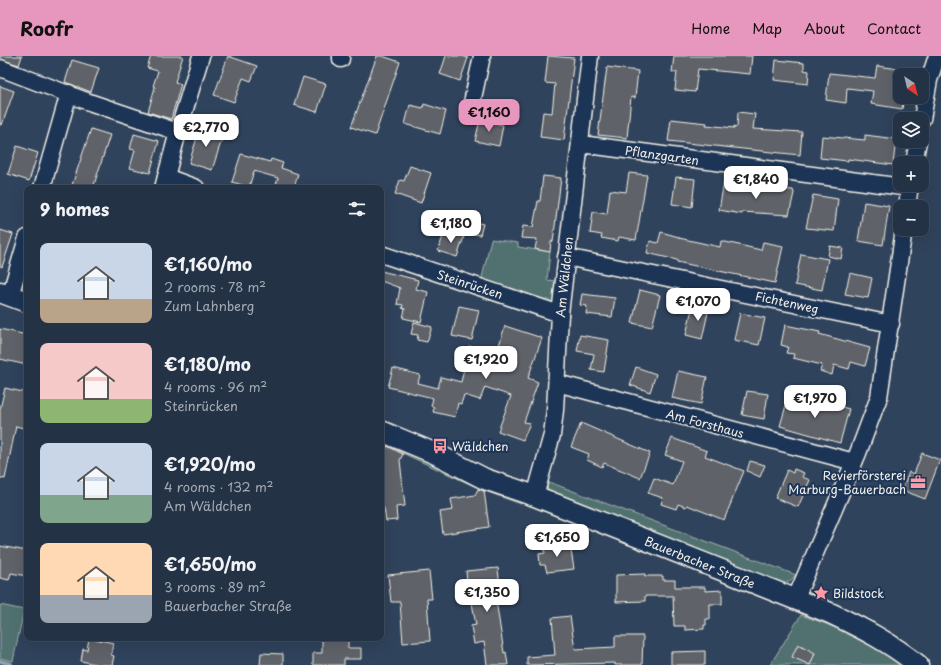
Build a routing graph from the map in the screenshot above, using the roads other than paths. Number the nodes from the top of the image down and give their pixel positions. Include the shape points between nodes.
1 (201, 56) edge
2 (482, 56) edge
3 (590, 56) edge
4 (937, 56) edge
5 (0, 68) edge
6 (69, 93) junction
7 (470, 112) dead end
8 (923, 112) edge
9 (178, 132) junction
10 (581, 144) junction
11 (164, 182) edge
12 (893, 184) edge
13 (43, 185) edge
14 (180, 185) edge
15 (903, 236) edge
16 (24, 250) edge
17 (384, 255) edge
18 (566, 257) junction
19 (12, 296) edge
20 (560, 314) junction
21 (891, 324) junction
22 (557, 383) junction
23 (384, 431) edge
24 (854, 462) junction
25 (534, 496) junction
26 (795, 600) junction
27 (918, 665) edge

1 - 9 street
2 - 7 street
3 - 10 street, Am Wäldchen
4 - 8 street via 929,80
5 - 6 street
6 - 9 street
6 - 13 street
9 - 11 street
10 - 12 street, Pflanzgarten
10 - 18 street, Am Wäldchen
11 - 14 street
15 - 21 street
16 - 19 street
17 - 20 street, Steinrücken
18 - 20 street, Am Wäldchen
18 - 21 street, Fichtenweg
20 - 22 street, Am Wäldchen
21 - 24 street via 879,397
22 - 24 street, Am Forsthaus
22 - 25 street, Am Wäldchen via 552,435
23 - 25 street, Bauerbacher Straße via 485,479
24 - 26 street
25 - 26 street, Bauerbacher Straße
26 - 27 street, Bauerbacher Straße via 866,629

